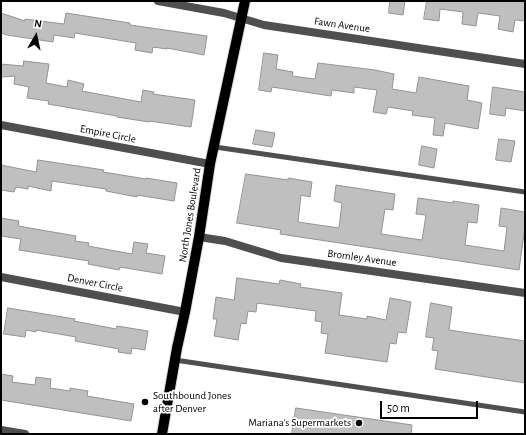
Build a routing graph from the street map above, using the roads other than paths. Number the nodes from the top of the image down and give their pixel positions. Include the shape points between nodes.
1 (158, 1) edge
2 (245, 1) edge
3 (241, 18) junction
4 (525, 64) edge
5 (1, 125) edge
6 (215, 147) junction
7 (210, 164) junction
8 (525, 192) edge
9 (199, 237) junction
10 (1, 277) edge
11 (525, 293) edge
12 (185, 312) junction
13 (175, 360) junction
14 (525, 412) edge
15 (1, 430) edge
16 (25, 434) edge
17 (162, 434) edge

1 - 3 street, Fawn Avenue
2 - 3 main road, North Jones Boulevard
3 - 4 street, Fawn Avenue via 264,25
3 - 6 main road, North Jones Boulevard
5 - 7 street, Empire Circle
6 - 7 main road, North Jones Boulevard
6 - 8 lane
7 - 9 main road, North Jones Boulevard
9 - 11 street, Bromley Avenue via 225,241 281,258
9 - 12 main road, North Jones Boulevard
10 - 12 street, Denver Circle
12 - 13 main road, North Jones Boulevard
13 - 14 lane
13 - 17 main road, North Jones Boulevard
15 - 16 street

